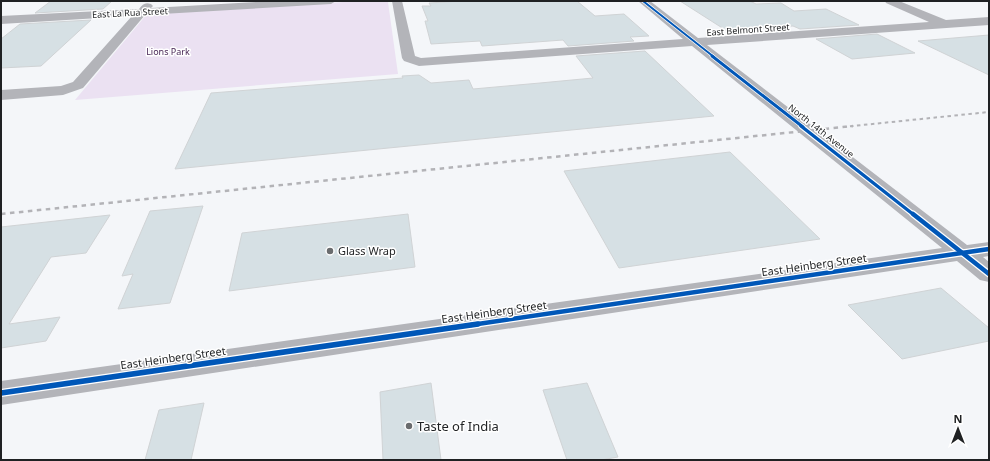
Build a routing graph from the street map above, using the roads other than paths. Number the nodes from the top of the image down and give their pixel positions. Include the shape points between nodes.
1 (151, 1) edge
2 (331, 1) edge
3 (397, 1) edge
4 (643, 1) edge
5 (890, 1) edge
6 (141, 12) junction
7 (1, 20) edge
8 (989, 21) edge
9 (944, 24) junction
10 (694, 42) junction
11 (1, 95) edge
12 (989, 249) edge
13 (963, 253) junction
14 (989, 274) edge
15 (1, 393) edge

1 - 6 street
2 - 6 street, East La Rua Street
3 - 10 street, East Belmont Street via 409,58 413,61 428,63
4 - 10 street, North 14th Avenue
5 - 9 street
6 - 7 street, East La Rua Street
6 - 11 street via 78,85 72,88
8 - 9 street, East Belmont Street
9 - 10 street, East Belmont Street
10 - 13 street, North 14th Avenue
12 - 13 street, East Heinberg Street
13 - 14 street, North 14th Avenue
13 - 15 street, East Heinberg Street

